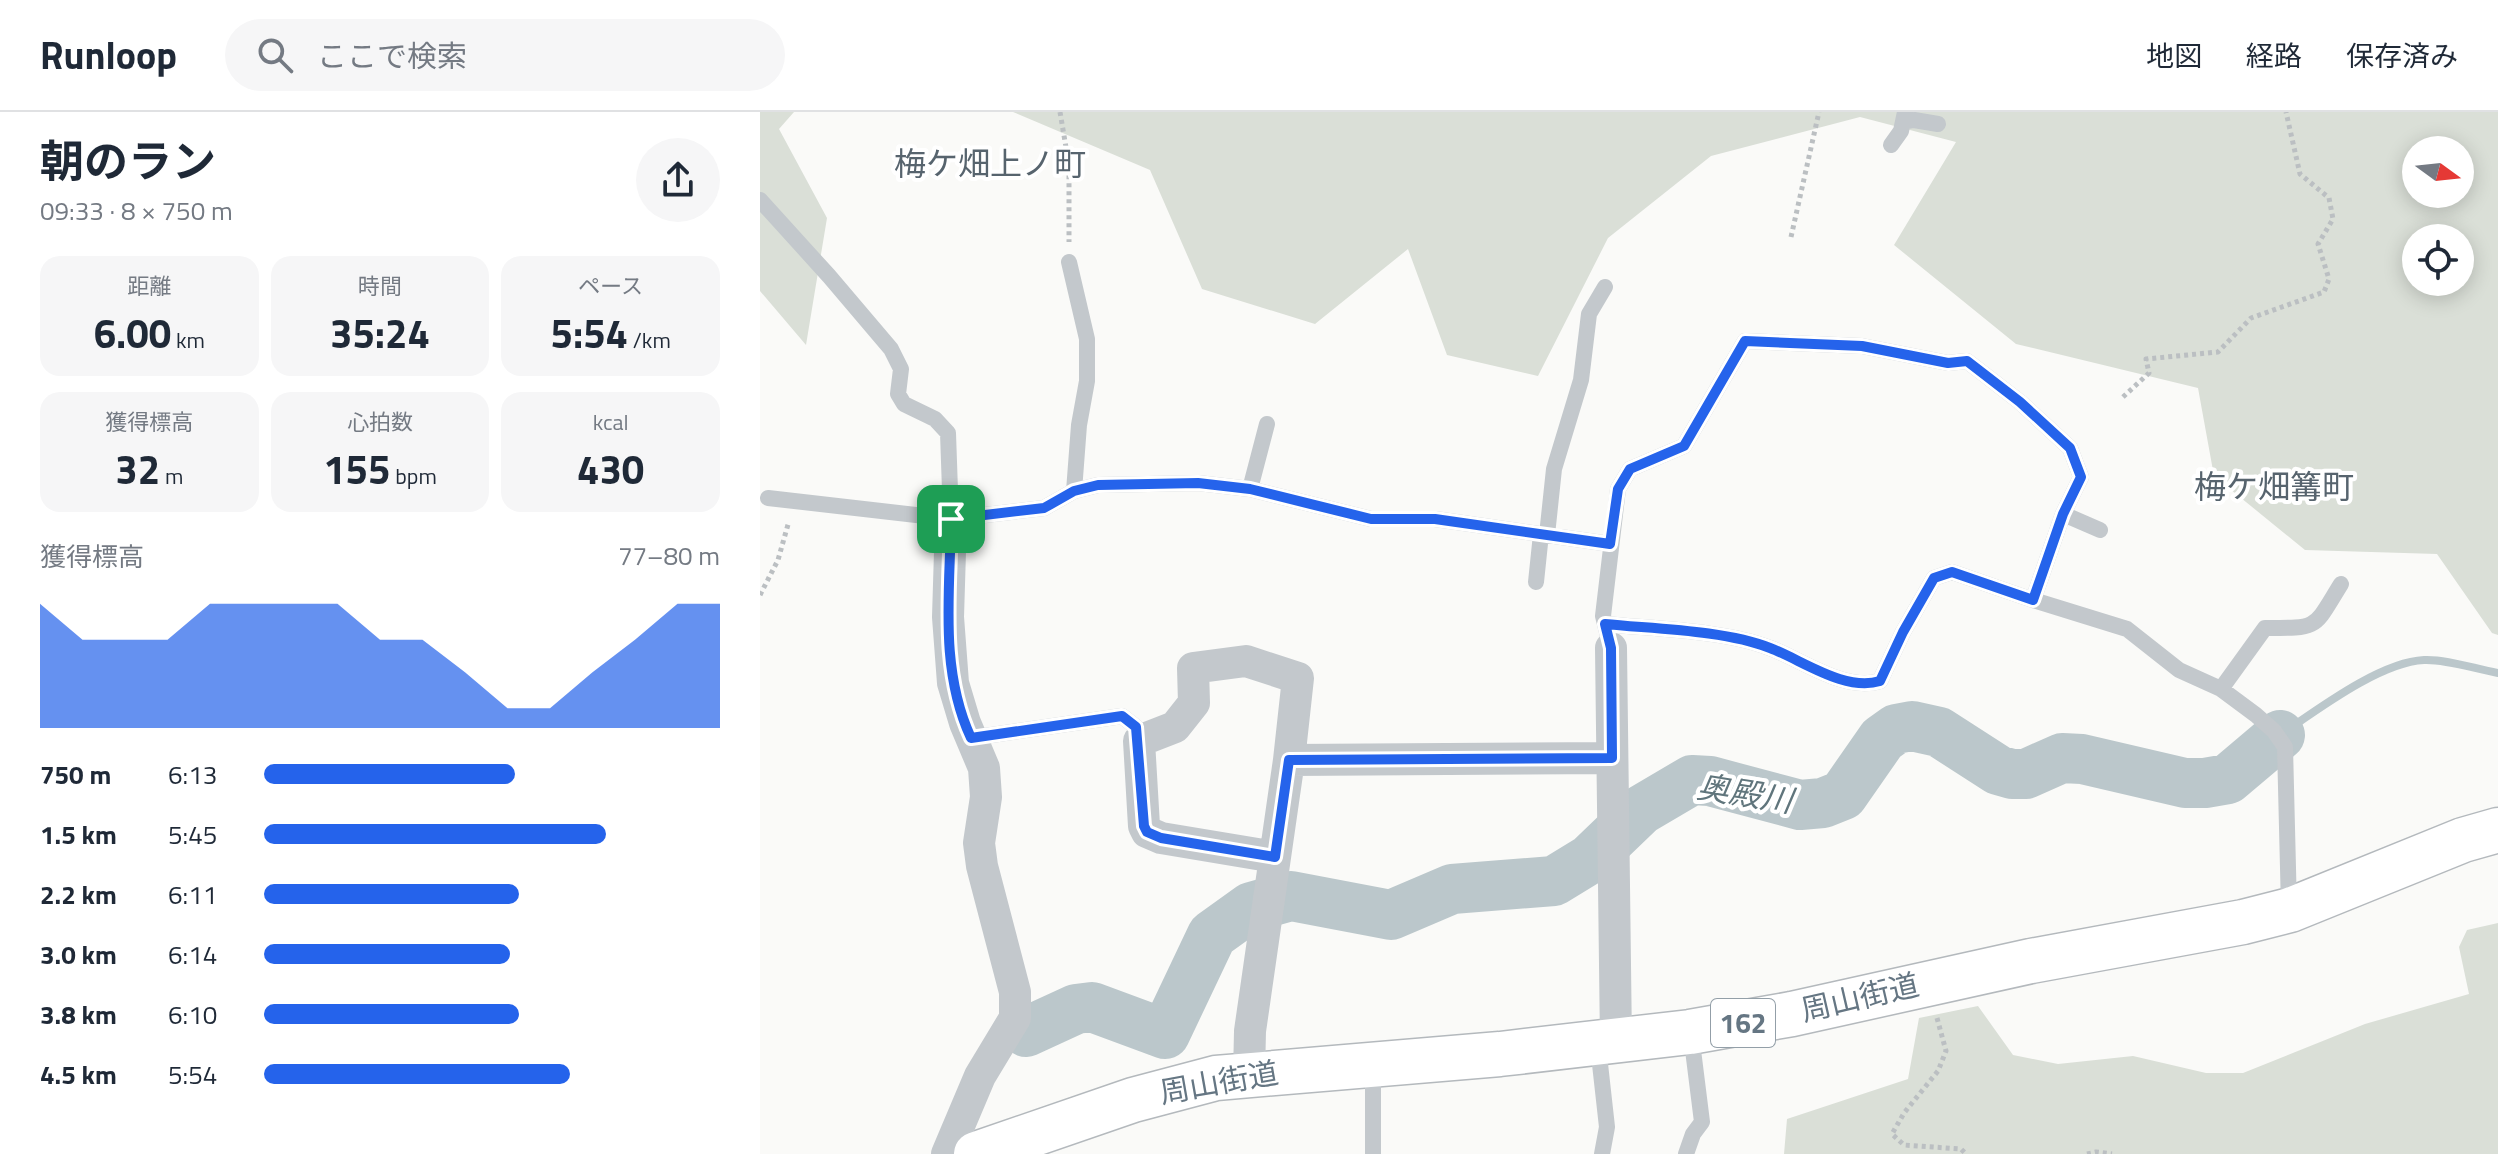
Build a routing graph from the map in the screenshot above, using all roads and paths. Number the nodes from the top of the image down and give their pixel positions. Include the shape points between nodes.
1 (1060, 112) edge
2 (1819, 112) edge
3 (2286, 112) edge
4 (1904, 117) edge
5 (1938, 124) dead end
6 (1891, 145) dead end
7 (760, 200) edge
8 (1791, 237) dead end
9 (1069, 262) joint
10 (1605, 287) dead end
11 (2123, 397) dead end
12 (1267, 424) dead end
13 (1250, 489) junction
14 (1074, 491) junction
15 (768, 498) dead end
16 (795, 501) junction
17 (2063, 514) junction
18 (951, 519) junction
19 (2100, 530) dead end
20 (1544, 535) junction
21 (1610, 544) junction
22 (1536, 582) dead end
23 (2341, 584) dead end
24 (760, 595) edge
25 (2033, 600) junction
26 (1608, 636) junction
27 (2221, 689) junction
28 (971, 738) junction
29 (1139, 741) junction
30 (1612, 758) junction
31 (1289, 760) junction
32 (2498, 830) edge
33 (1275, 857) junction
34 (2290, 910) junction
35 (1924, 984) junction
36 (1690, 1032) junction
37 (1607, 1044) junction
38 (1373, 1063) junction
39 (1249, 1075) junction
40 (947, 1154) edge
41 (976, 1154) edge
42 (1373, 1154) edge
43 (1602, 1154) edge
44 (1686, 1154) edge
45 (1966, 1154) edge
46 (2087, 1154) edge
47 (2112, 1154) edge

1 - 9 path via 1069,165
2 - 8 path
3 - 11 path via 2300,174 2329,198 2333,219 2318,244 2329,279 2324,292 2251,318 2218,352 2146,359 2149,373
4 - 5 lane
4 - 6 lane
7 - 18 lane via 891,349 901,369 898,394 904,404 935,419 948,433
9 - 14 lane via 1087,339
10 - 20 lane via 1589,314 1581,380 1554,469
12 - 13 lane
13 - 14 lane via 1168,483
13 - 20 lane via 1371,519 1435,519
14 - 18 lane via 1044,508
15 - 16 lane
16 - 18 lane
16 - 24 path via 778,560
17 - 19 lane
17 - 21 lane via 2081,477 2070,448 1967,361 1948,363 1862,346 1745,341 1684,446 1630,469 1618,489
17 - 25 lane
18 - 28 street via 948,617 953,683
20 - 21 lane
20 - 22 lane
21 - 26 lane
23 - 27 lane via 2317,622 2305,628 2265,628
25 - 26 lane via 1952,572 1934,578 1880,681 1864,686 1770,648 1709,634
25 - 27 lane via 2127,629 2179,670
26 - 30 street
27 - 34 lane via 2274,731 2285,747
28 - 29 lane via 1122,716 1136,727
28 - 40 street via 984,768 982,866 1015,992 1015,1018 980,1076
29 - 31 street via 1175,727 1194,703 1193,668 1246,661 1298,678
29 - 33 street via 1147,832
30 - 31 street
30 - 37 street
31 - 33 street
32 - 34 highway, 周山街道 / 162
33 - 39 street via 1250,1031
34 - 35 highway, 周山街道 / 162
35 - 36 highway, 周山街道 / 162
35 - 45 path via 1946,1051 1938,1071 1892,1134 1904,1145 1961,1149
36 - 37 highway, 周山街道 / 162
36 - 44 lane via 1702,1122
37 - 38 highway, 周山街道 / 162
37 - 43 lane
38 - 39 highway, 周山街道 / 162
38 - 42 lane
39 - 41 highway, 周山街道 / 162 via 1216,1078 1133,1100
46 - 47 path

